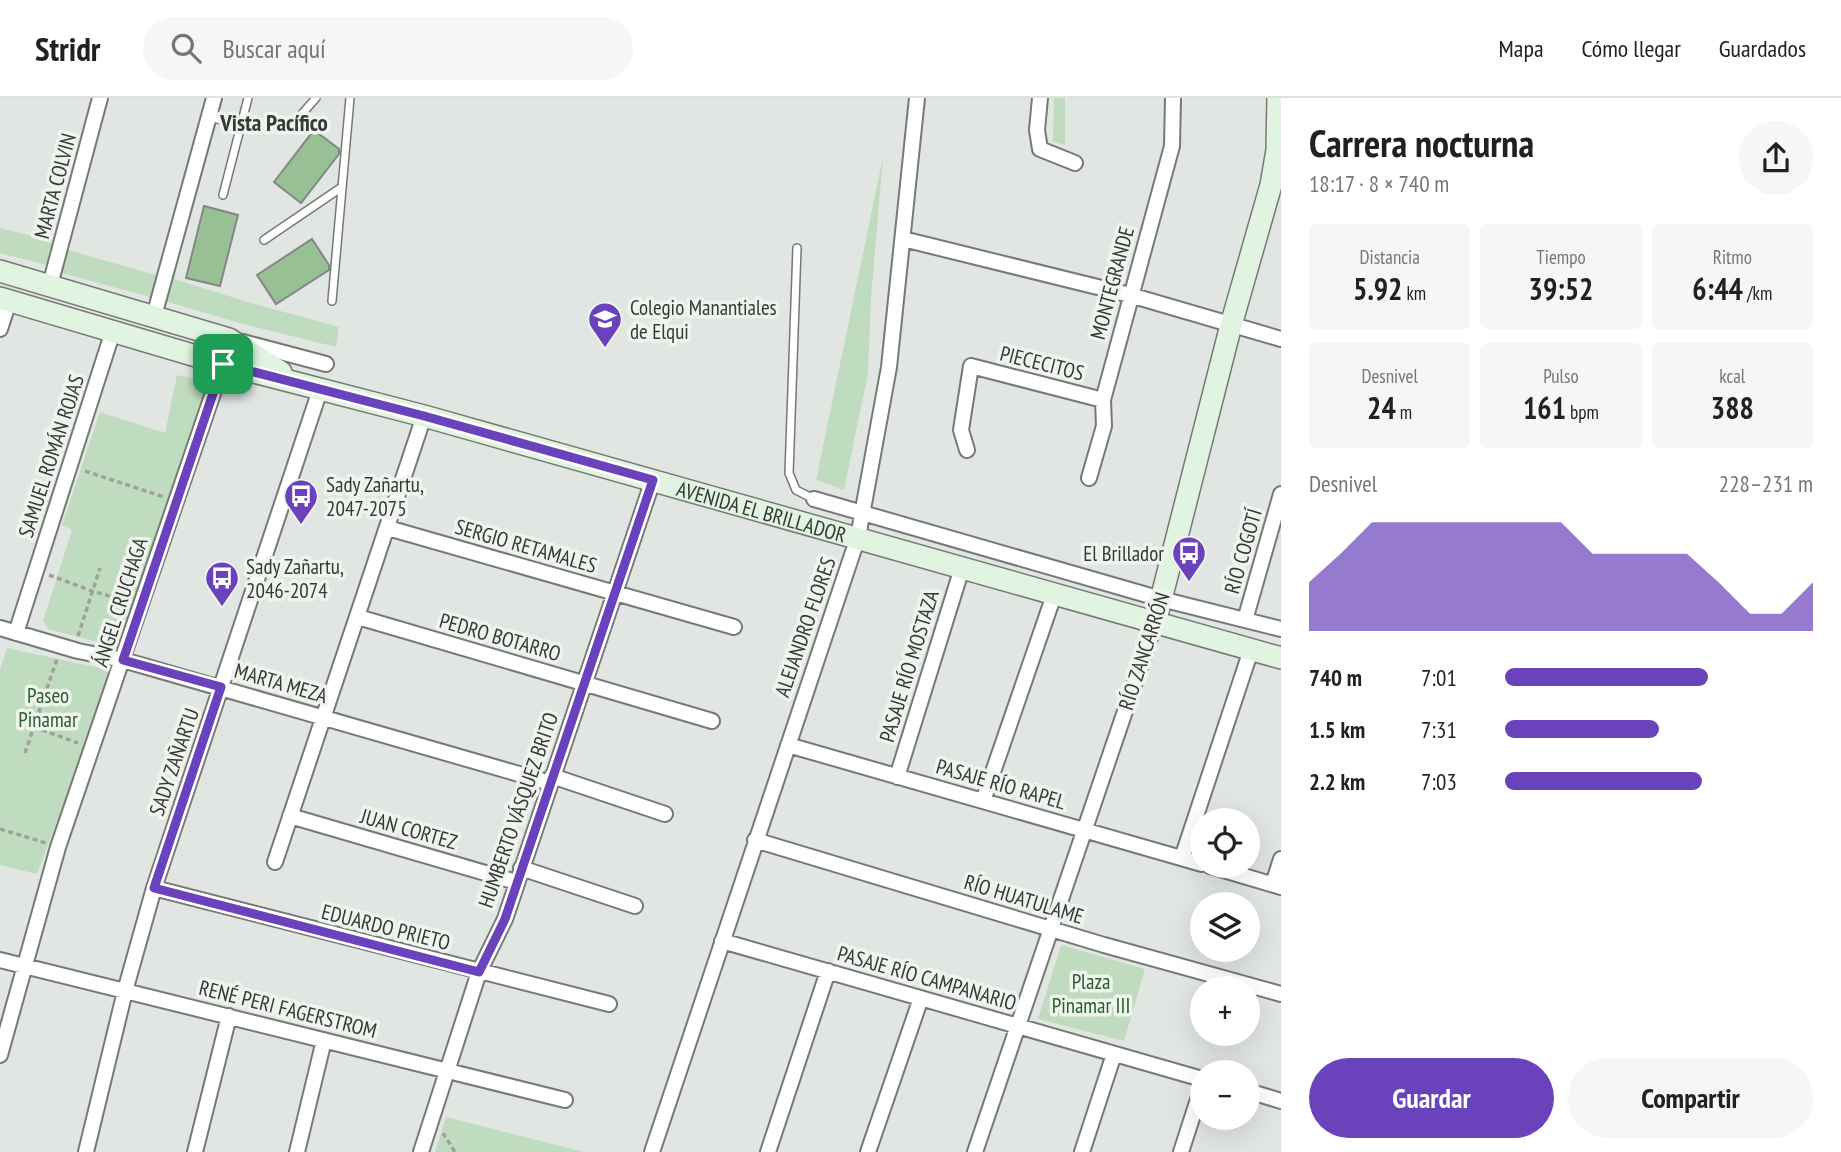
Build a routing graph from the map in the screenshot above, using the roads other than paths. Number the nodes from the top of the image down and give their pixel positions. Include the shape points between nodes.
1 (100, 98) edge
2 (214, 98) edge
3 (248, 98) edge
4 (316, 98) edge
5 (350, 98) edge
6 (917, 98) edge
7 (1040, 98) edge
8 (1173, 98) edge
9 (1278, 98) edge
10 (209, 117) junction
11 (293, 124) dead end
12 (241, 125) junction
13 (1279, 130) edge
14 (1075, 163) dead end
15 (342, 187) junction
16 (223, 195) dead end
17 (903, 239) junction
18 (264, 240) dead end
19 (797, 248) dead end
20 (0, 271) edge
21 (50, 285) junction
22 (1130, 295) junction
23 (5, 299) edge
24 (332, 301) dead end
25 (155, 316) junction
26 (1231, 325) junction
27 (0, 329) edge
28 (113, 331) junction
29 (229, 339) junction
30 (1281, 339) edge
31 (223, 364) junction
32 (326, 364) dead end
33 (310, 388) junction
34 (1103, 400) junction
35 (424, 416) junction
36 (967, 450) dead end
37 (1089, 478) dead end
38 (653, 480) junction
39 (1281, 494) edge
40 (814, 499) joint
41 (861, 514) junction
42 (1278, 519) edge
43 (388, 528) junction
44 (858, 537) junction
45 (962, 568) junction
46 (614, 593) junction
47 (1054, 595) junction
48 (1161, 598) junction
49 (358, 617) junction
50 (1245, 620) junction
51 (1155, 623) junction
52 (734, 627) dead end
53 (0, 628) edge
54 (1281, 629) edge
55 (16, 634) junction
56 (1251, 650) junction
57 (1281, 658) edge
58 (123, 660) junction
59 (583, 683) junction
60 (221, 687) junction
61 (324, 717) junction
62 (712, 721) dead end
63 (788, 745) junction
64 (897, 776) junction
65 (551, 779) junction
66 (983, 801) junction
67 (665, 814) dead end
68 (290, 816) junction
69 (1084, 830) junction
70 (755, 839) junction
71 (1182, 858) junction
72 (1281, 859) edge
73 (1190, 860) edge
74 (275, 862) dead end
75 (521, 868) junction
76 (1250, 878) edge
77 (516, 882) junction
78 (1277, 886) edge
79 (154, 888) junction
80 (635, 906) dead end
81 (1050, 929) junction
82 (722, 940) junction
83 (0, 960) edge
84 (23, 965) junction
85 (828, 971) junction
86 (479, 972) junction
87 (125, 990) junction
88 (1281, 994) edge
89 (920, 998) junction
90 (609, 1004) dead end
91 (229, 1016) junction
92 (1017, 1026) junction
93 (324, 1040) junction
94 (1114, 1054) junction
95 (0, 1055) edge
96 (446, 1070) junction
97 (1190, 1076) edge
98 (1260, 1095) edge
99 (565, 1100) dead end
100 (1281, 1101) edge
101 (1190, 1124) edge
102 (86, 1152) edge
103 (195, 1152) edge
104 (297, 1152) edge
105 (421, 1152) edge
106 (652, 1152) edge
107 (768, 1152) edge
108 (868, 1152) edge
109 (975, 1152) edge
110 (1082, 1152) edge
111 (1181, 1152) edge

1 - 21 street, MARTA COLVIN
2 - 10 street
3 - 12 lane
4 - 11 lane
5 - 15 lane
6 - 17 street, ALEJANDRO FLORES
7 - 14 street via 1040,149
8 - 22 street, MONTEGRANDE via 1172,146
9 - 13 street, RÍO ZANCARRÓN
10 - 12 lane
10 - 25 street
12 - 16 lane
13 - 26 street, RÍO ZANCARRÓN via 1272,185
15 - 18 lane
15 - 24 lane
17 - 22 street
17 - 41 street, ALEJANDRO FLORES via 887,378
19 - 40 lane via 789,473 796,490
20 - 21 street
21 - 25 street
22 - 26 street
22 - 34 street, MONTEGRANDE
23 - 27 street
23 - 28 street, AVENIDA EL BRILLADOR
25 - 29 street
26 - 30 street
26 - 48 street, RÍO ZANCARRÓN
28 - 31 street, AVENIDA EL BRILLADOR
28 - 55 street, SAMUEL ROMÁN ROJAS
29 - 32 street
29 - 33 street
31 - 33 street, AVENIDA EL BRILLADOR
31 - 58 street, ÁNGEL CRUCHAGA
33 - 35 street, AVENIDA EL BRILLADOR
33 - 60 street, SADY ZAÑARTU
34 - 36 street, PIECECITOS via 971,366 961,430
34 - 37 street, MONTEGRANDE via 1104,426
35 - 38 street, AVENIDA EL BRILLADOR
35 - 43 street
38 - 44 street, AVENIDA EL BRILLADOR
38 - 46 street, HUMBERTO VÁSQUEZ BRITO
39 - 42 street, RÍO COGOTÍ
40 - 41 street, AVENIDA EL BRILLADOR
41 - 44 street, ALEJANDRO FLORES
41 - 48 street, AVENIDA EL BRILLADOR
42 - 50 street, RÍO COGOTÍ
43 - 46 street, SERGIO RETAMALES
43 - 49 street
44 - 45 street, AVENIDA EL BRILLADOR
44 - 63 street, ALEJANDRO FLORES
45 - 47 street, AVENIDA EL BRILLADOR
45 - 64 street, PASAJE RÍO MOSTAZA
46 - 52 street, SERGIO RETAMALES
46 - 59 street, HUMBERTO VÁSQUEZ BRITO
47 - 51 street, AVENIDA EL BRILLADOR
47 - 66 street
48 - 50 street, AVENIDA EL BRILLADOR
48 - 51 street, RÍO ZANCARRÓN
49 - 59 street, PEDRO BOTARRO
49 - 61 street
50 - 54 street, AVENIDA EL BRILLADOR
51 - 56 street, AVENIDA EL BRILLADOR
51 - 69 street, RÍO ZANCARRÓN
53 - 55 street, MARTA MEZA
55 - 58 street, MARTA MEZA
56 - 57 street, AVENIDA EL BRILLADOR
56 - 71 street
58 - 60 street, MARTA MEZA
58 - 84 street, ÁNGEL CRUCHAGA via 58,847
59 - 62 street, PEDRO BOTARRO
59 - 65 street, HUMBERTO VÁSQUEZ BRITO
60 - 61 street, MARTA MEZA
60 - 79 street, SADY ZAÑARTU
61 - 65 street, MARTA MEZA
61 - 68 street
63 - 64 street, PASAJE RÍO RAPEL
63 - 70 street, ALEJANDRO FLORES
64 - 66 street, PASAJE RÍO RAPEL
65 - 67 street, MARTA MEZA
65 - 75 street, HUMBERTO VÁSQUEZ BRITO
66 - 69 street, PASAJE RÍO RAPEL
68 - 74 street
68 - 77 street, JUAN CORTEZ
69 - 71 street, PASAJE RÍO RAPEL
69 - 81 street, RÍO ZANCARRÓN
70 - 81 street, RÍO HUATULAME
70 - 82 street, ALEJANDRO FLORES
71 - 73 street, PASAJE RÍO RAPEL
72 - 78 street
75 - 77 street, HUMBERTO VÁSQUEZ BRITO
75 - 80 street
76 - 78 street
77 - 86 street, HUMBERTO VÁSQUEZ BRITO via 505,919
79 - 86 street, EDUARDO PRIETO
79 - 87 street, SADY ZAÑARTU
81 - 88 street, RÍO HUATULAME
81 - 92 street, RÍO ZANCARRÓN
82 - 85 street, PASAJE RÍO CAMPANARIO
82 - 106 street, ALEJANDRO FLORES
83 - 84 street, RENÉ PERI FAGERSTROM
84 - 87 street, RENÉ PERI FAGERSTROM
84 - 95 street, ÁNGEL CRUCHAGA
85 - 89 street, PASAJE RÍO CAMPANARIO
85 - 107 street
86 - 90 street, EDUARDO PRIETO
86 - 96 street, HUMBERTO VÁSQUEZ BRITO
87 - 91 street, RENÉ PERI FAGERSTROM
87 - 102 street, SADY ZAÑARTU
89 - 92 street, PASAJE RÍO CAMPANARIO
89 - 108 street
91 - 93 street, RENÉ PERI FAGERSTROM
91 - 103 street
92 - 94 street, PASAJE RÍO CAMPANARIO
92 - 109 street, RÍO ZANCARRÓN
93 - 96 street, RENÉ PERI FAGERSTROM
93 - 104 street
94 - 97 street, PASAJE RÍO CAMPANARIO
94 - 110 street
96 - 99 street, RENÉ PERI FAGERSTROM
96 - 105 street, HUMBERTO VÁSQUEZ BRITO
98 - 100 street
101 - 111 street

